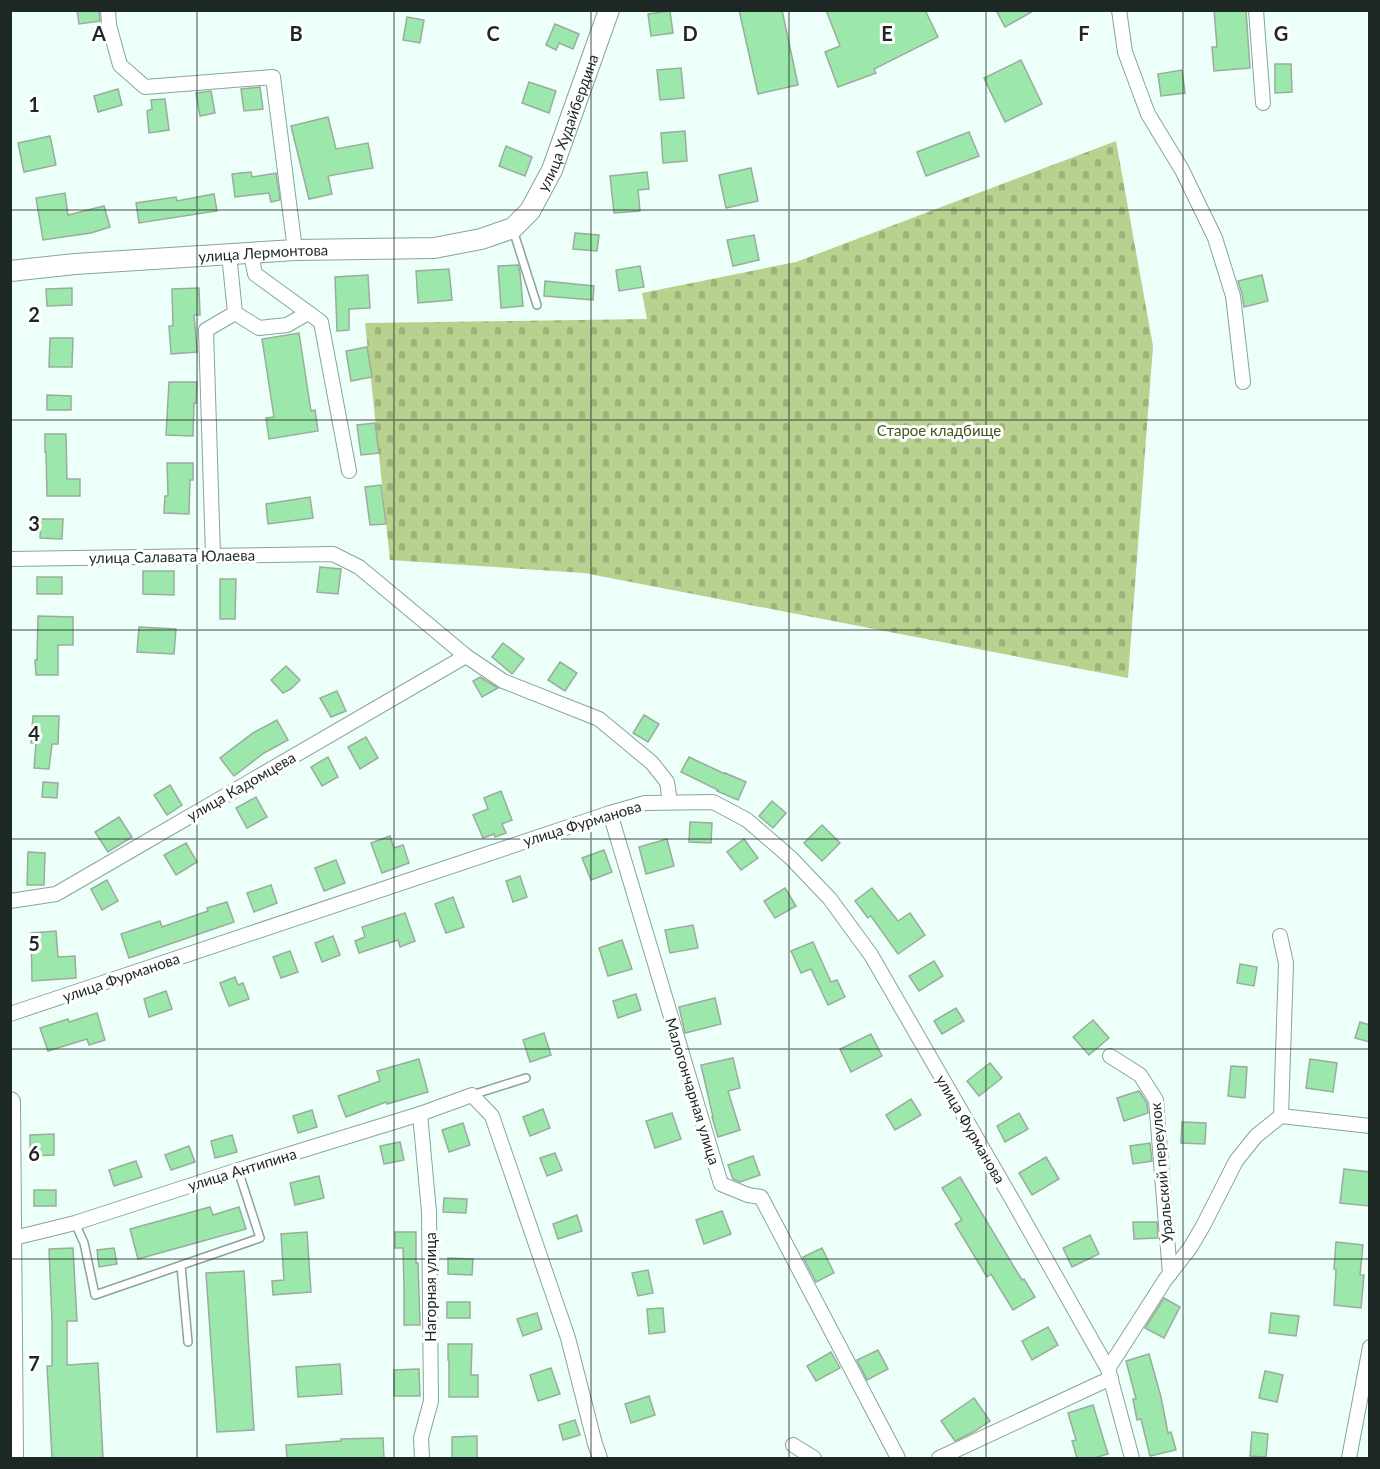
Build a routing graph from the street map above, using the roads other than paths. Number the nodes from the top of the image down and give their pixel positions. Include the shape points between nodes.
1 (108, 10) edge
2 (609, 10) edge
3 (1119, 10) edge
4 (1256, 10) edge
5 (1263, 103) dead end
6 (513, 228) junction
7 (295, 250) junction
8 (251, 253) junction
9 (229, 254) junction
10 (10, 271) edge
11 (537, 305) dead end
12 (235, 313) junction
13 (308, 313) junction
14 (1243, 382) dead end
15 (349, 471) dead end
16 (213, 555) junction
17 (10, 559) edge
18 (466, 656) junction
19 (670, 802) junction
20 (610, 813) junction
21 (10, 901) edge
22 (1280, 936) dead end
23 (10, 1014) edge
24 (1110, 1056) dead end
25 (526, 1078) dead end
26 (472, 1095) junction
27 (10, 1102) edge
28 (420, 1114) junction
29 (1281, 1116) junction
30 (1370, 1126) edge
31 (238, 1170) junction
32 (75, 1223) junction
33 (11, 1239) edge
34 (181, 1266) junction
35 (1170, 1274) junction
36 (188, 1342) dead end
37 (1370, 1347) edge
38 (1109, 1374) junction
39 (793, 1445) dead end
40 (13, 1458) edge
41 (422, 1458) edge
42 (600, 1458) edge
43 (814, 1458) edge
44 (898, 1458) edge
45 (939, 1458) edge
46 (1132, 1458) edge
47 (1349, 1458) edge

1 - 7 street via 120,65 145,87 273,77
2 - 6 street, улица Худайбердина via 552,170 530,211
3 - 14 street via 1125,52 1148,114 1182,170 1215,238 1233,296
4 - 5 street
6 - 7 street, улица Лермонтова via 434,248
6 - 11 lane
7 - 8 street, улица Лермонтова
8 - 9 street, улица Лермонтова
8 - 13 street via 255,274
9 - 10 street, улица Лермонтова
9 - 12 street
12 - 13 street via 259,328 287,325
12 - 16 street via 206,330
13 - 15 street via 321,322
16 - 17 street, улица Салавата Юлаева
16 - 18 street, улица Салавата Юлаева via 333,554 359,567
18 - 19 street via 503,681 599,719 652,763 667,782
18 - 21 street, улица Кадомцева via 56,894
19 - 20 street, улица Фурманова via 645,803
19 - 38 street, улица Фурманова via 713,802 747,820 830,899 871,955
20 - 23 street, улица Фурманова
20 - 44 street, Малогончарная улица via 721,1184 761,1197
22 - 29 street via 1286,963
24 - 35 street, Уральский переулок via 1140,1075 1156,1100
25 - 26 lane, улица Антипина
26 - 28 street, улица Антипина
26 - 42 street via 492,1116 568,1338
27 - 33 street
28 - 31 street, улица Антипина
28 - 41 street, Нагорная улица via 429,1212 431,1401 421,1438
29 - 30 street
29 - 35 street via 1256,1136 1236,1161 1203,1226
31 - 32 street, улица Антипина
31 - 34 lane via 260,1239
32 - 33 street, улица Антипина
32 - 34 lane via 84,1243 95,1295
33 - 40 street
34 - 36 lane
35 - 38 street
37 - 47 street
38 - 45 street
38 - 46 street, улица Фурманова
39 - 43 street

